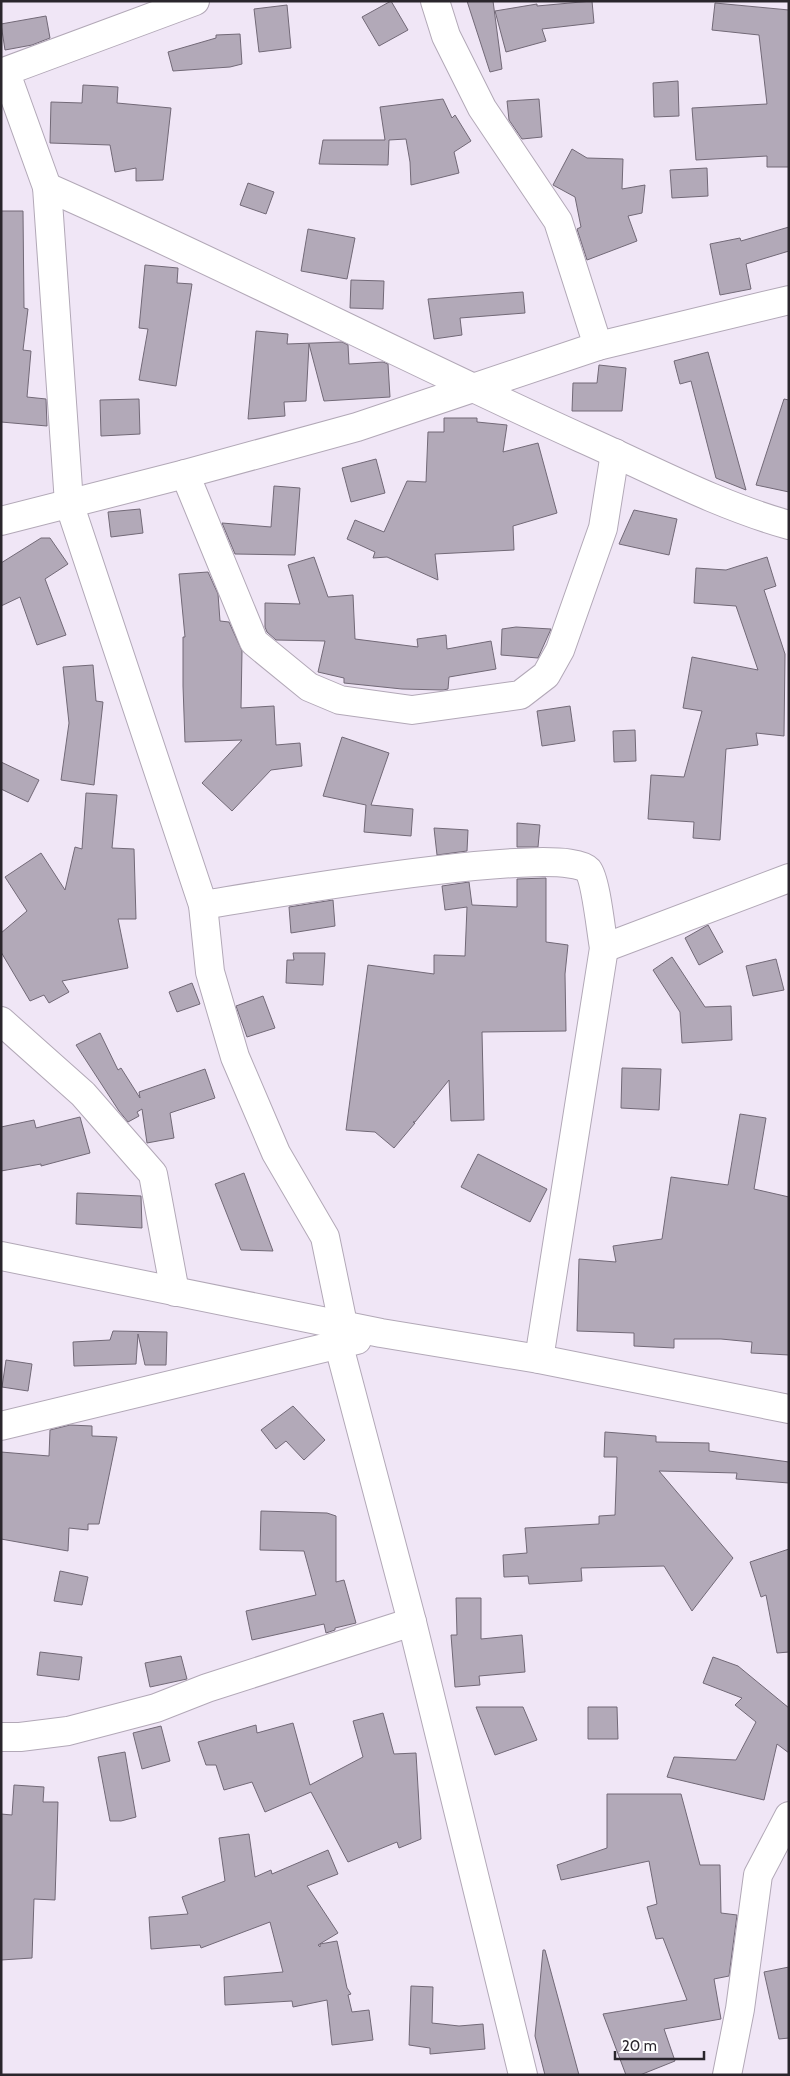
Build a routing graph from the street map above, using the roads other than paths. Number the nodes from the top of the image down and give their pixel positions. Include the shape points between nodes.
1 (195, 1) edge
2 (435, 1) edge
3 (4, 73) edge
4 (47, 187) junction
5 (789, 300) edge
6 (598, 346) junction
7 (470, 388) junction
8 (615, 453) junction
9 (185, 474) junction
10 (69, 504) junction
11 (1, 520) edge
12 (789, 525) edge
13 (789, 878) edge
14 (203, 905) junction
15 (604, 948) junction
16 (1, 1021) edge
17 (1, 1256) edge
18 (175, 1292) junction
19 (341, 1335) junction
20 (539, 1359) junction
21 (789, 1409) edge
22 (1, 1426) edge
23 (412, 1622) junction
24 (1, 1737) edge
25 (789, 1816) edge
26 (523, 2075) edge
27 (727, 2075) edge

1 - 3 street
2 - 6 street via 446,36 482,108 558,222
3 - 4 street
4 - 7 street via 150,232
4 - 10 street
5 - 6 street
6 - 7 street
7 - 8 street
7 - 9 street via 357,427
8 - 9 street via 603,528 560,650 546,675 520,695 412,710 340,700 309,687 254,642
8 - 12 street via 690,488
9 - 10 street
10 - 11 street
10 - 14 street
13 - 15 street
14 - 15 street via 424,871 519,863 580,865 592,877
14 - 19 street via 210,972 235,1057 276,1153 325,1237
15 - 20 street
16 - 18 street via 82,1094 154,1174
17 - 18 street
18 - 19 street
19 - 20 street via 381,1333
19 - 22 street
19 - 23 street
20 - 21 street
23 - 24 street via 156,1708 68,1731
23 - 26 street
25 - 27 street via 758,1875 740,2009

